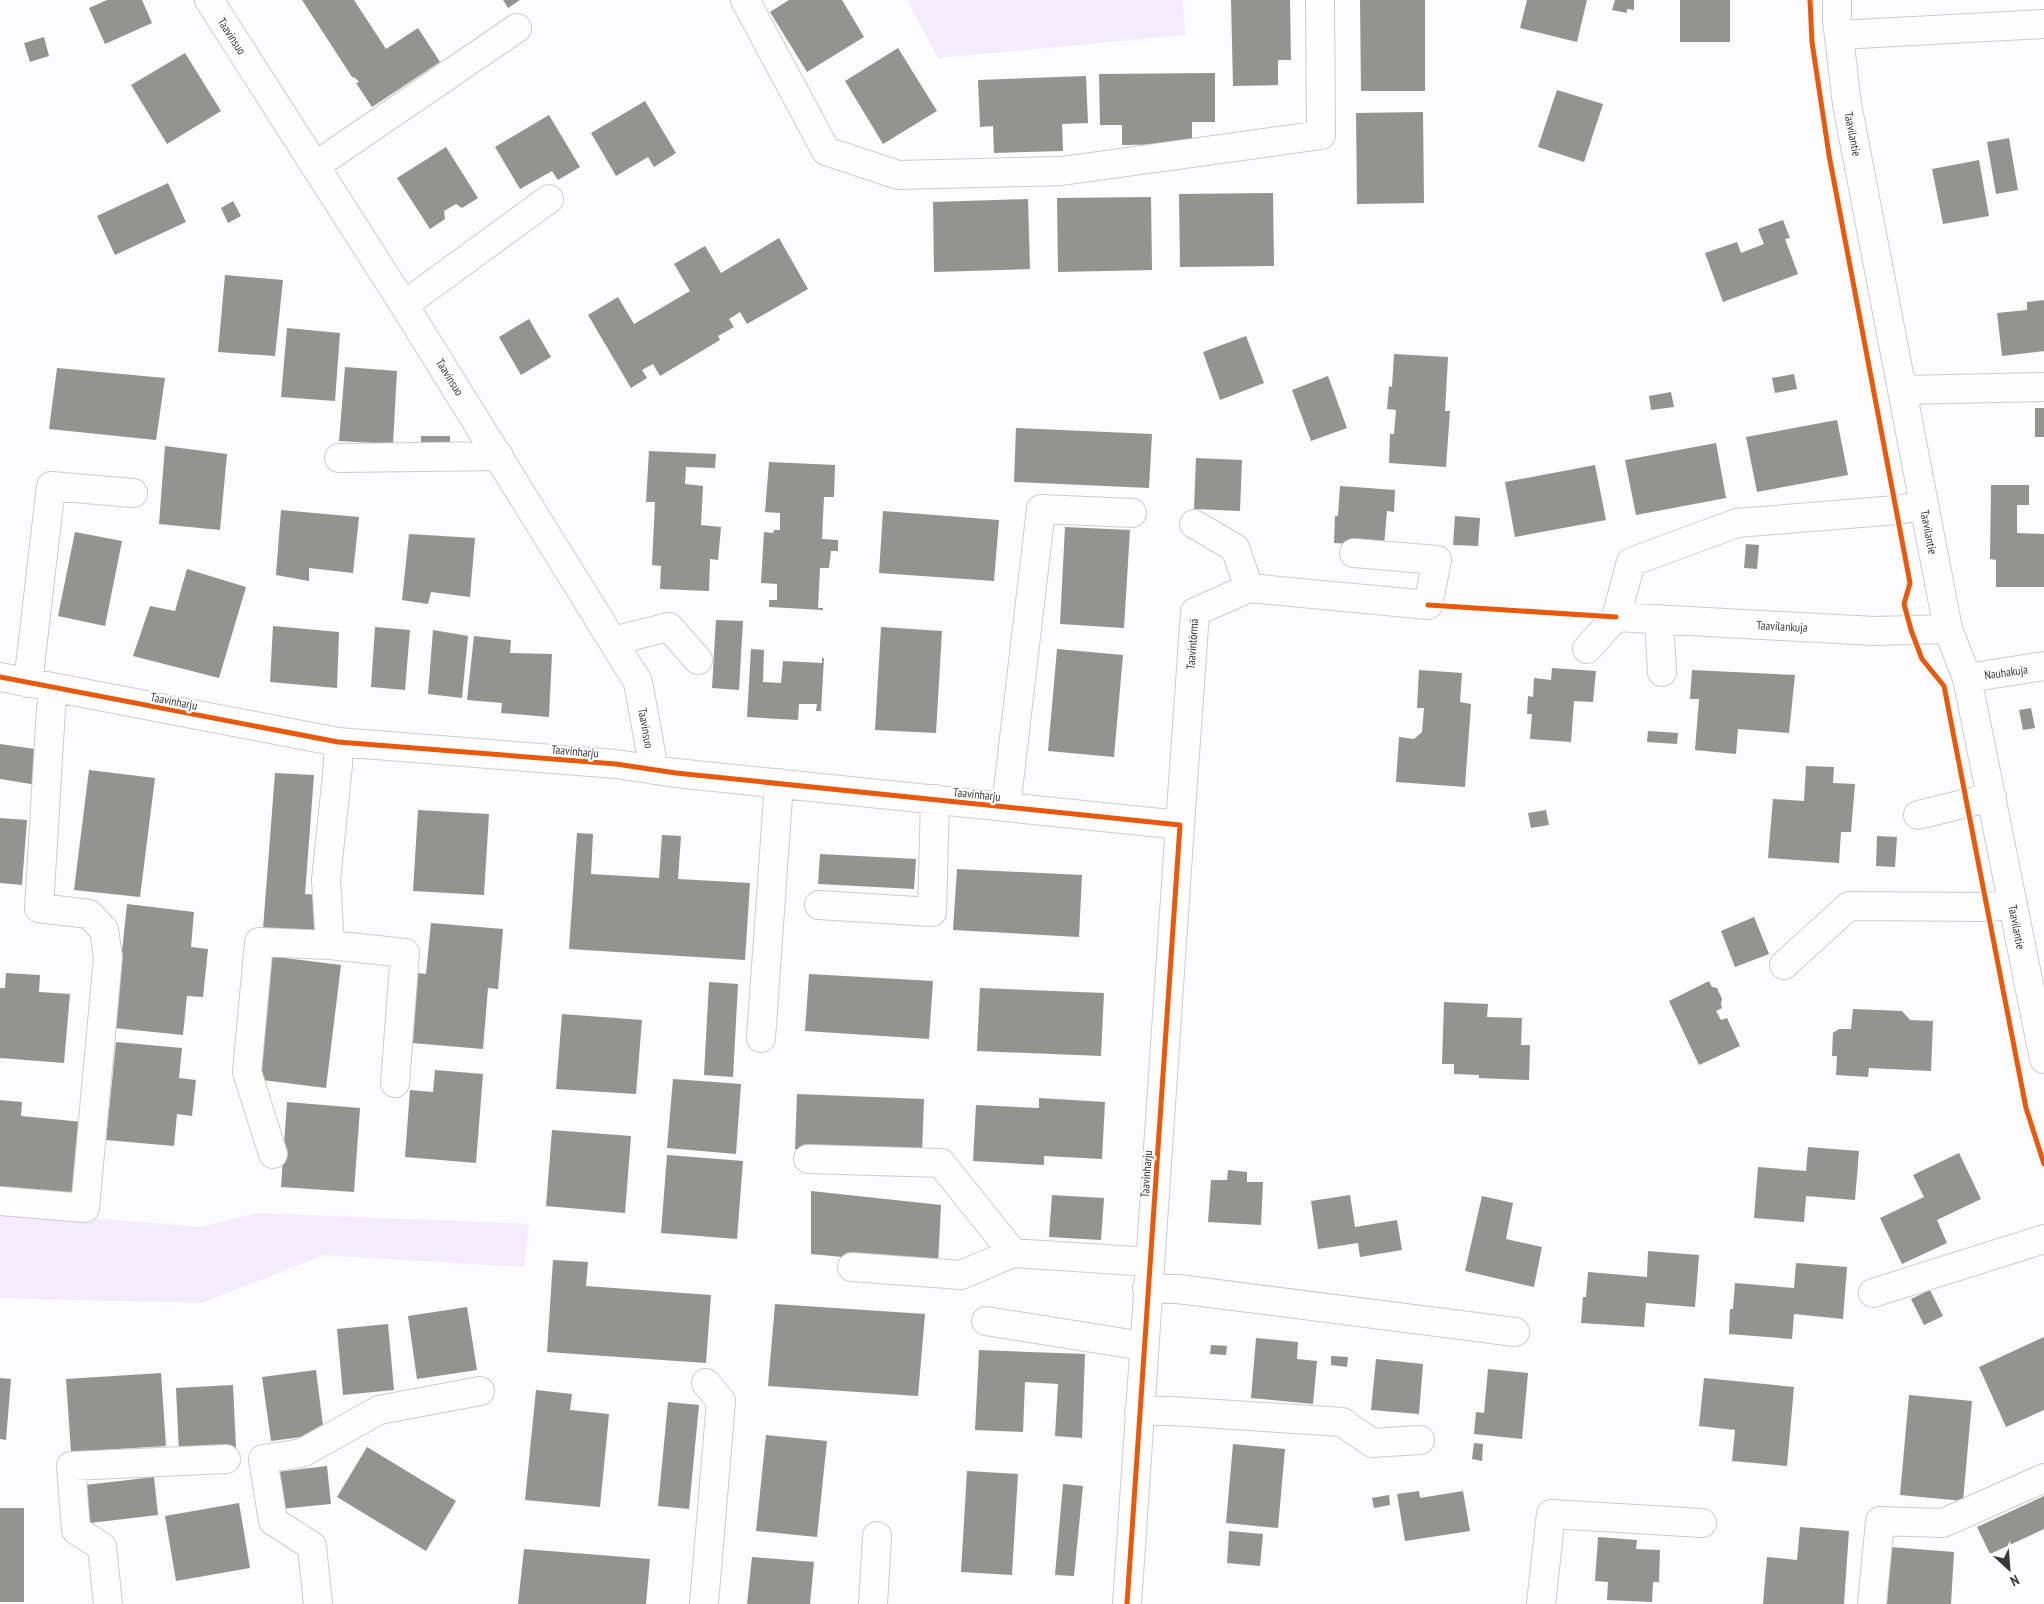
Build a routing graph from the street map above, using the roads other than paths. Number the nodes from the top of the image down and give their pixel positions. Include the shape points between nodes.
1 (209, 0) edge
2 (745, 0) edge
3 (1320, 0) edge
4 (1837, 0) edge
5 (2044, 24) edge
6 (517, 28) dead end
7 (1839, 34) junction
8 (314, 166) junction
9 (550, 199) dead end
10 (404, 305) junction
11 (2044, 387) edge
12 (1902, 390) junction
13 (499, 456) junction
14 (340, 458) dead end
15 (133, 493) dead end
16 (1924, 505) junction
17 (1132, 513) dead end
18 (1194, 524) dead end
19 (1354, 553) dead end
20 (1249, 588) junction
21 (1616, 617) junction
22 (1658, 619) junction
23 (1948, 629) junction
24 (613, 641) junction
25 (1587, 649) dead end
26 (698, 660) dead end
27 (2044, 666) edge
28 (1662, 672) dead end
29 (0, 677) edge
30 (1968, 678) junction
31 (28, 684) junction
32 (54, 688) junction
33 (338, 742) junction
34 (654, 770) junction
35 (779, 783) junction
36 (1992, 797) junction
37 (934, 799) junction
38 (1006, 807) junction
39 (1918, 815) dead end
40 (1180, 825) junction
41 (819, 905) dead end
42 (2013, 905) junction
43 (330, 945) junction
44 (1784, 965) dead end
45 (761, 1038) dead end
46 (2044, 1059) edge
47 (395, 1083) dead end
48 (274, 1154) dead end
49 (808, 1159) dead end
50 (0, 1201) edge
51 (2044, 1239) edge
52 (1013, 1253) junction
53 (852, 1267) dead end
54 (1149, 1275) junction
55 (1873, 1293) dead end
56 (986, 1321) dead end
57 (1515, 1332) dead end
58 (1144, 1346) junction
59 (706, 1383) dead end
60 (480, 1391) dead end
61 (1139, 1411) junction
62 (1420, 1440) dead end
63 (226, 1459) dead end
64 (2044, 1478) edge
65 (1702, 1523) dead end
66 (877, 1536) dead end
67 (108, 1604) edge
68 (318, 1604) edge
69 (704, 1604) edge
70 (873, 1604) edge
71 (1127, 1604) edge
72 (1541, 1604) edge
73 (1872, 1604) edge

1 - 8 street, Taavinsuo
2 - 3 street via 826,151 898,175 1062,171 1321,135
4 - 7 street, Taavilantie
5 - 7 street
6 - 8 street
7 - 12 street, Taavilantie via 1847,104
8 - 10 street, Taavinsuo
9 - 10 street
10 - 13 street, Taavinsuo
11 - 12 street
12 - 16 street, Taavilantie
13 - 14 street
13 - 24 street, Taavinsuo
15 - 31 street via 51,486
16 - 21 street via 1737,523 1631,562
16 - 23 street, Taavilantie
17 - 38 street via 1041,510
18 - 20 street via 1235,548
19 - 20 street, Taavintörmä via 1437,560 1428,605
20 - 40 street, Taavintörmä via 1195,612
21 - 22 street, Taavilankuja
21 - 25 street
22 - 23 street, Taavilankuja via 1874,631
22 - 28 street
23 - 30 street, Taavilantie
24 - 26 street via 669,628
24 - 34 street, Taavinsuo via 638,682
27 - 30 street, Nauhakuja
29 - 31 street, Taavinharju
30 - 36 street, Taavilantie
31 - 32 street, Taavinharju
32 - 33 street, Taavinharju
32 - 50 street via 39,908 89,914 104,930 108,957 85,1208
33 - 34 street, Taavinharju via 616,764
33 - 43 street via 326,880
34 - 35 street, Taavinharju
35 - 37 street, Taavinharju
35 - 45 street
36 - 39 street
36 - 42 street, Taavilantie
37 - 38 street, Taavinharju
37 - 41 street via 932,912
38 - 40 street, Taavinharju
40 - 54 street, Taavinharju
42 - 44 street via 1849,906
42 - 46 street, Taavilantie
43 - 47 street via 405,953
43 - 48 street via 258,942 247,1072
49 - 52 street via 940,1163
51 - 55 street
52 - 53 street via 962,1275
52 - 54 street
54 - 57 street via 1178,1289
54 - 58 street, Taavinharju
56 - 58 street
58 - 61 street, Taavinharju
59 - 69 street via 721,1401
60 - 68 street via 380,1410 302,1453 262,1459 273,1521 312,1546
61 - 62 street via 1342,1422 1372,1443
61 - 71 street, Taavinharju
63 - 67 street via 71,1466 76,1530 102,1547
64 - 73 street via 1943,1523 1880,1520
65 - 72 street via 1551,1514
66 - 70 street

